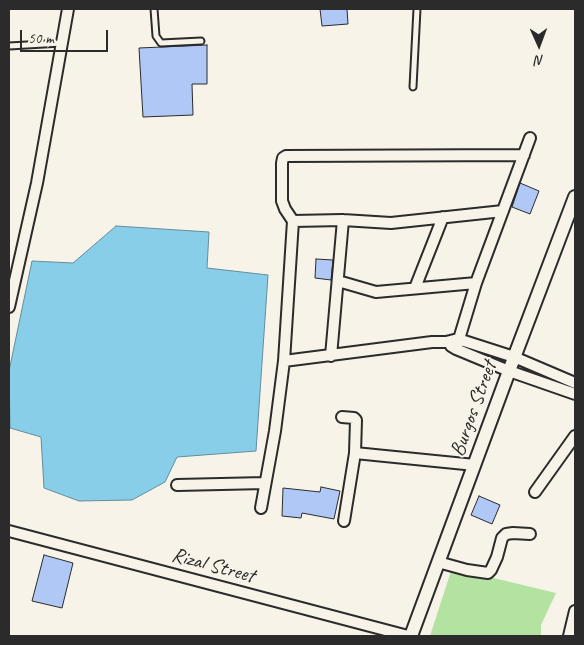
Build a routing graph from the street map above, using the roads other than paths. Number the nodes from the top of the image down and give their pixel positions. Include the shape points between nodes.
1 (68, 9) edge
2 (154, 9) edge
3 (417, 9) edge
4 (200, 40) dead end
5 (62, 43) junction
6 (9, 46) edge
7 (413, 87) dead end
8 (530, 138) dead end
9 (524, 155) junction
10 (575, 196) edge
11 (503, 211) junction
12 (442, 217) junction
13 (344, 220) junction
14 (293, 221) junction
15 (338, 281) junction
16 (476, 283) junction
17 (415, 288) junction
18 (9, 307) edge
19 (457, 344) junction
20 (331, 356) junction
21 (514, 357) junction
22 (284, 361) junction
23 (509, 371) junction
24 (575, 383) edge
25 (575, 394) edge
26 (342, 417) dead end
27 (575, 436) edge
28 (355, 453) junction
29 (475, 465) junction
30 (265, 483) junction
31 (177, 485) dead end
32 (535, 492) dead end
33 (261, 508) dead end
34 (344, 521) dead end
35 (9, 531) edge
36 (530, 534) dead end
37 (438, 562) junction
38 (575, 611) edge
39 (410, 636) edge
40 (569, 636) edge

1 - 5 street
2 - 4 lane via 156,36 161,43
3 - 7 lane
5 - 6 lane
5 - 18 street via 37,183
8 - 9 street
9 - 11 street
9 - 14 street via 286,156 282,163 282,201
10 - 21 street, Burgos Street
11 - 12 street
11 - 16 street
12 - 13 street via 391,223
12 - 17 street
13 - 14 street
13 - 15 street
14 - 22 street
15 - 17 street via 376,292
15 - 20 street
16 - 17 street
16 - 19 street
19 - 20 street via 426,343
19 - 21 street
19 - 23 street
20 - 22 street
21 - 23 street, Burgos Street
21 - 24 street
22 - 30 street
23 - 25 street
23 - 29 street, Burgos Street
26 - 28 street via 356,420
27 - 32 street
28 - 29 street
28 - 34 street
29 - 37 street, Burgos Street
30 - 31 street
30 - 33 street
35 - 39 street, Rizal Street
36 - 37 street via 506,534 488,573
37 - 39 street, Burgos Street
38 - 40 street

